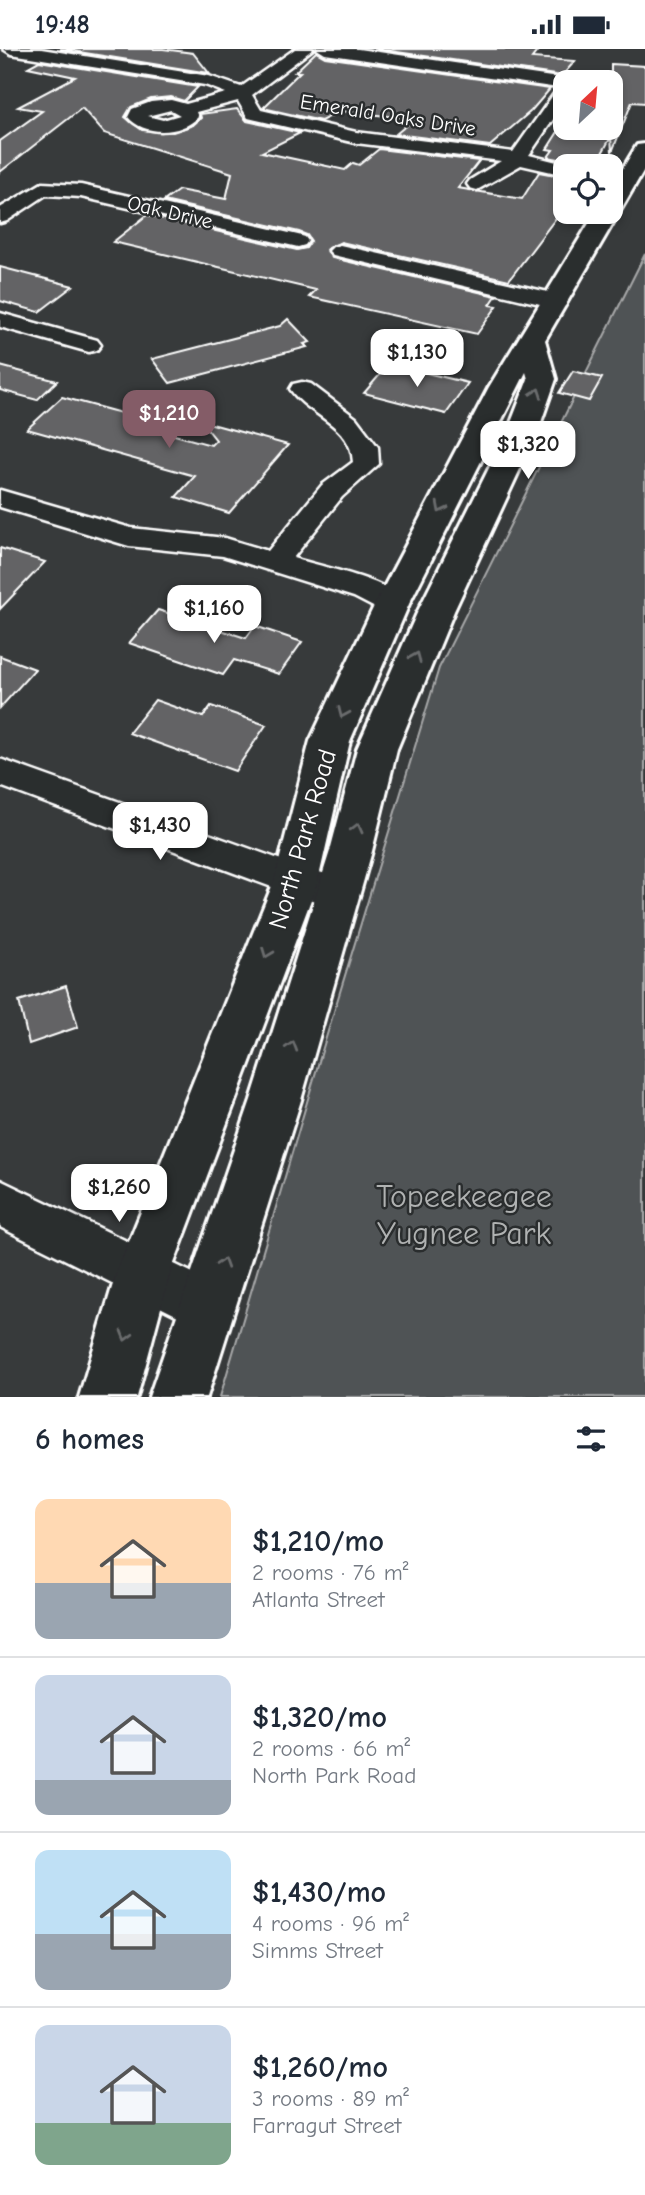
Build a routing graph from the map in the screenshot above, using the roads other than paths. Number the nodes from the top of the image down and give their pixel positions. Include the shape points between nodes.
1 (305, 49) edge
2 (325, 49) edge
3 (10, 56) edge
4 (553, 82) edge
5 (243, 94) junction
6 (553, 107) edge
7 (186, 109) dead end
8 (645, 150) edge
9 (517, 159) junction
10 (553, 166) edge
11 (623, 174) edge
12 (477, 184) dead end
13 (0, 217) edge
14 (600, 224) edge
15 (298, 241) dead end
16 (340, 251) dead end
17 (557, 301) junction
18 (0, 320) edge
19 (532, 341) junction
20 (89, 345) dead end
21 (302, 390) dead end
22 (0, 498) edge
23 (274, 563) junction
24 (392, 604) junction
25 (0, 772) edge
26 (317, 886) junction
27 (0, 1203) edge
28 (143, 1274) junction
29 (209, 1306) junction
30 (108, 1397) edge
31 (178, 1397) edge

1 - 5 street
2 - 4 street
3 - 5 street, Emerald Oaks Drive via 30,53 209,81
5 - 7 street
5 - 9 street, Emerald Oaks Drive via 254,114 278,121 413,147 461,149
6 - 9 street
8 - 11 street
9 - 10 street, Emerald Oaks Drive
9 - 12 street
13 - 15 street, Oak Drive via 42,189 81,191
14 - 17 street, North Park Road
16 - 17 street
17 - 19 street, North Park Road
18 - 20 street
19 -> 24 street, North Park Road via 503,387
26 -> 19 street, North Park Road via 436,611 524,428 542,379
21 - 23 street via 347,423 365,447 366,464 332,491
22 - 23 street via 129,537 226,547
23 - 24 street via 365,590
24 -> 26 street, North Park Road via 331,741
25 - 26 street
26 -> 28 street, North Park Road
29 -> 26 street, North Park Road
27 - 28 street
28 - 29 street
28 -> 30 street, North Park Road
29 - 31 street, North Park Road

